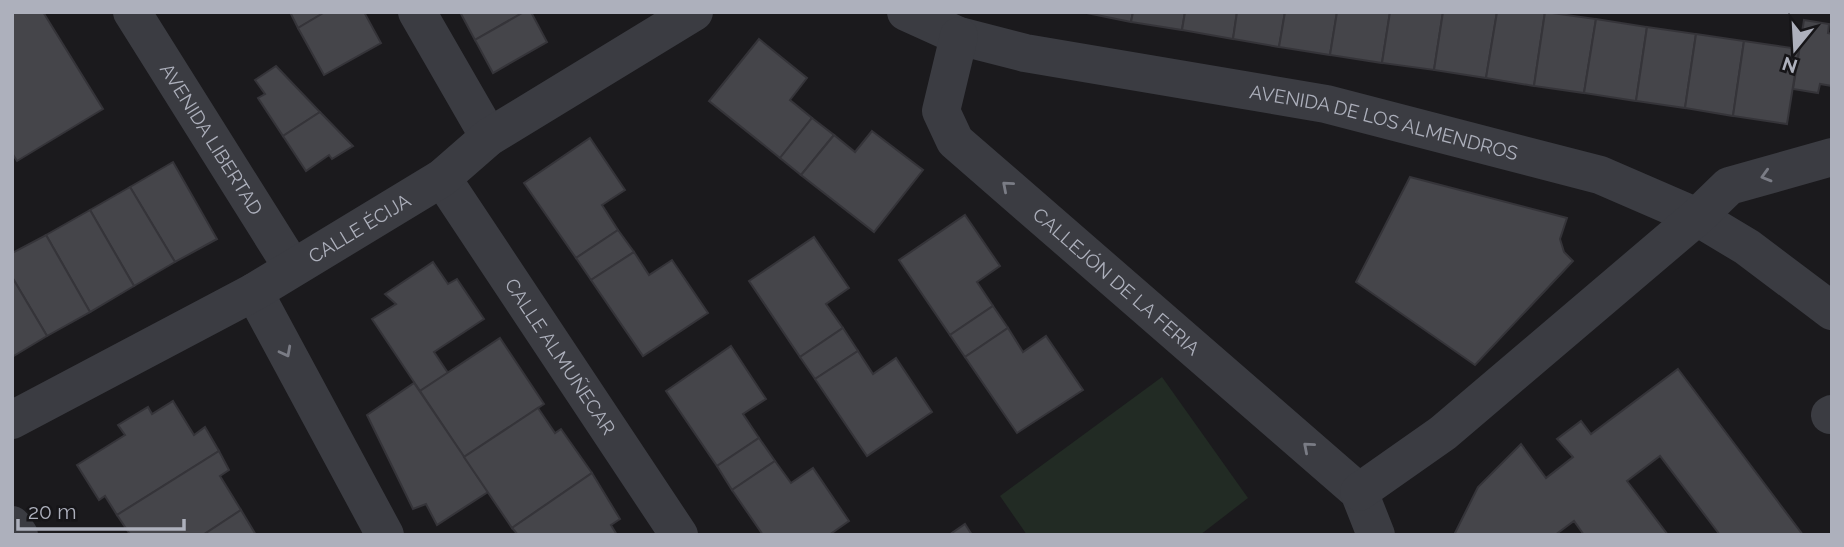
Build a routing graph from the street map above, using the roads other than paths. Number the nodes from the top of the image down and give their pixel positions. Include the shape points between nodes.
1 (132, 12) edge
2 (417, 12) edge
3 (694, 12) edge
4 (906, 12) edge
5 (958, 36) junction
6 (489, 137) junction
7 (1832, 157) edge
8 (442, 178) junction
9 (1697, 218) junction
10 (292, 267) junction
11 (254, 292) junction
12 (1832, 311) edge
13 (12, 420) edge
14 (1359, 492) junction
15 (12, 525) edge
16 (19, 535) edge
17 (385, 535) edge
18 (679, 535) edge
19 (1376, 535) edge

1 - 10 street, AVENIDA LIBERTAD
2 - 6 street
3 - 6 street, CALLE ÉCIJA
4 - 5 street, AVENIDA DE LOS ALMENDROS
5 - 9 street, AVENIDA DE LOS ALMENDROS via 1026,53 1326,104 1600,175
14 -> 5 street, CALLEJÓN DE LA FERIA via 955,141 941,111
6 - 8 street, CALLE ÉCIJA
7 -> 9 street via 1729,186
8 - 10 street, CALLE ÉCIJA
8 - 18 street, CALLE ALMUÑECAR
9 - 12 street, AVENIDA DE LOS ALMENDROS via 1747,247
9 - 14 street via 1443,433
10 - 11 street, CALLE ÉCIJA
11 - 13 street, CALLE ÉCIJA
11 -> 17 street
14 - 19 street, CALLEJÓN DE LA FERIA
15 - 16 street

